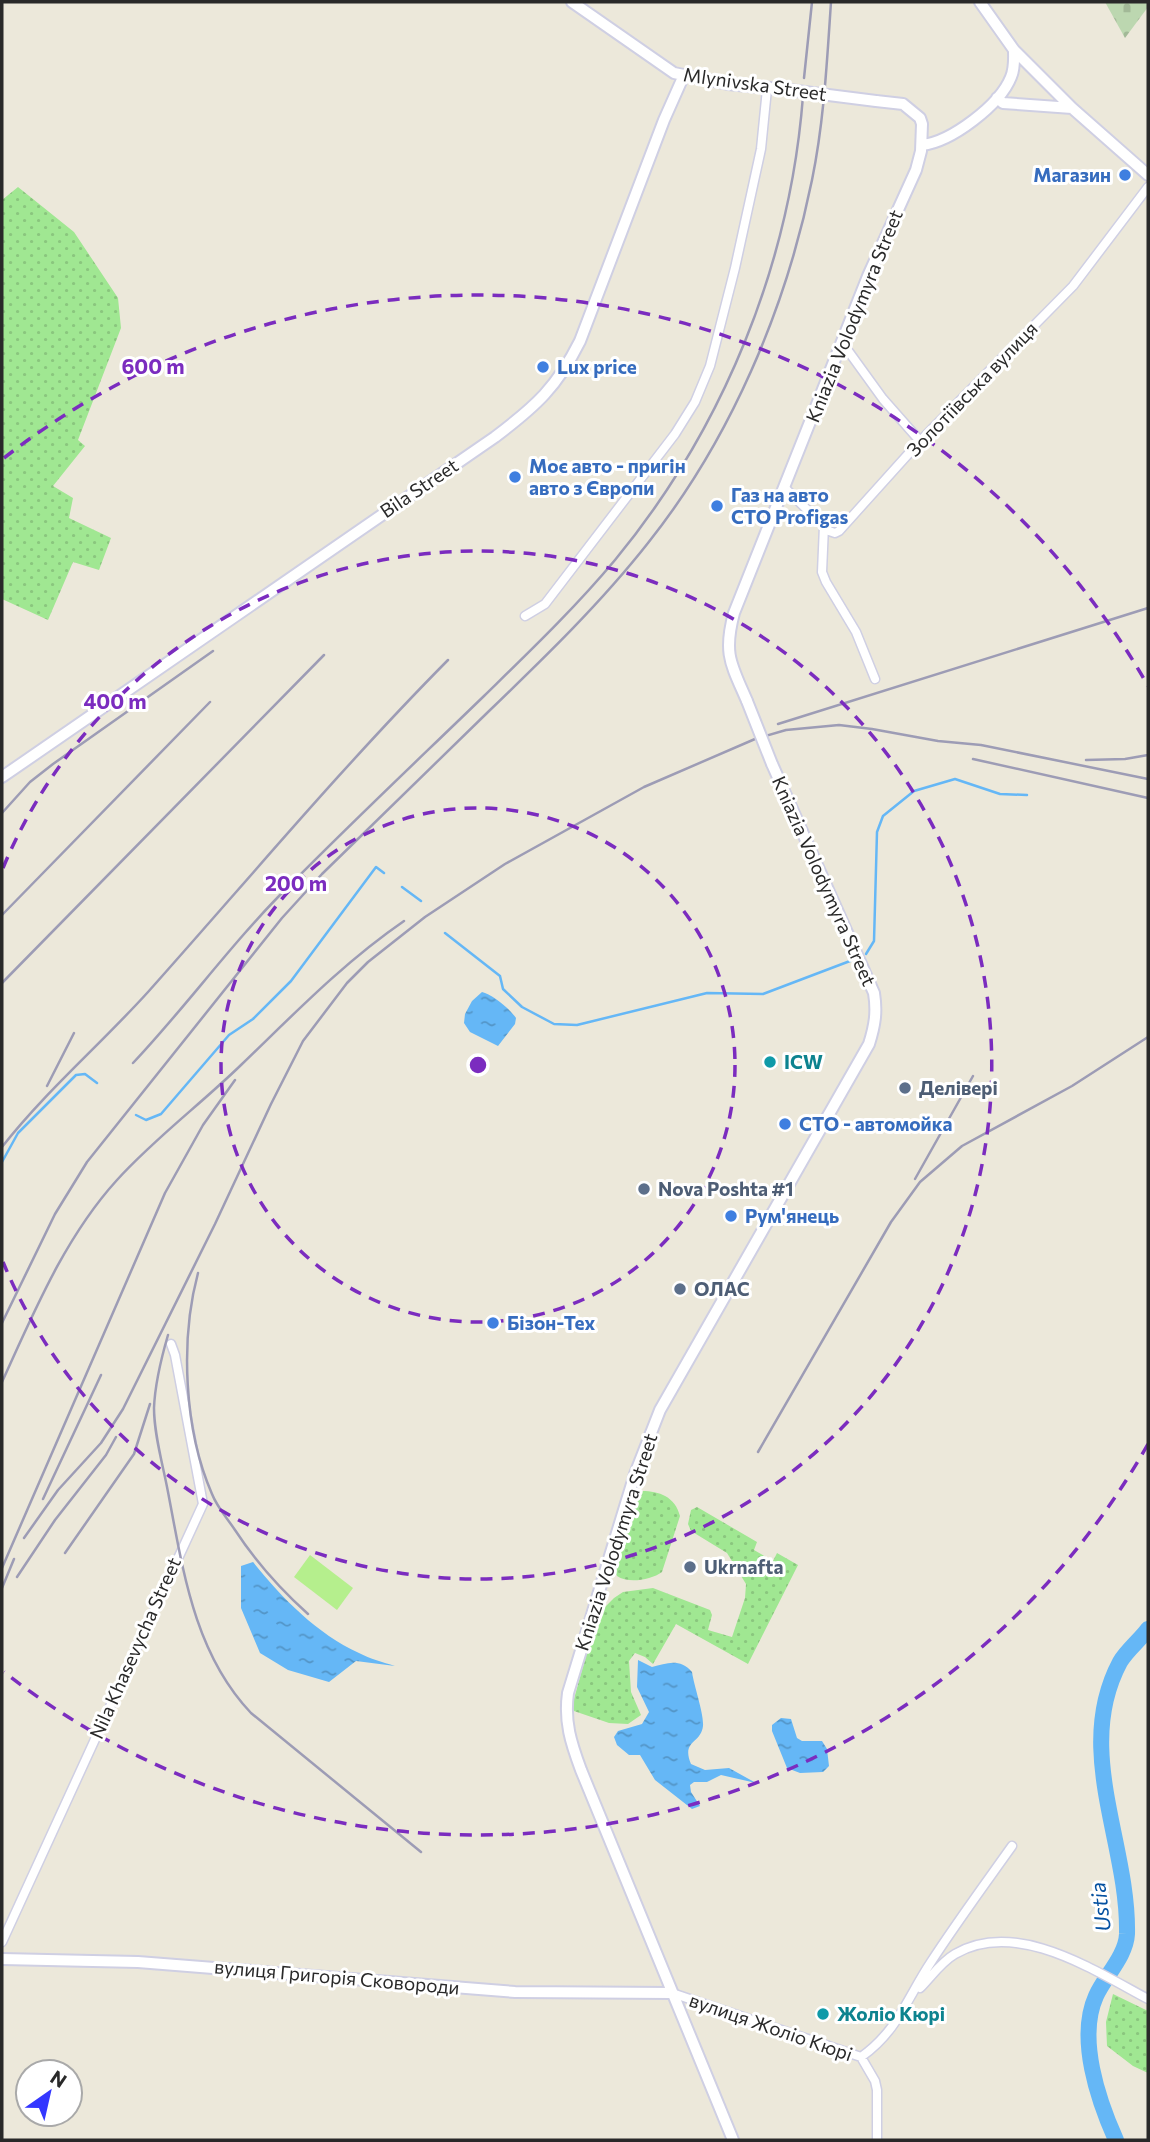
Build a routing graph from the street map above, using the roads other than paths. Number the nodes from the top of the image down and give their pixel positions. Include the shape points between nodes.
1 (572, 2) edge
2 (981, 2) edge
3 (1014, 50) junction
4 (684, 75) junction
5 (767, 89) junction
6 (997, 98) junction
7 (1072, 107) junction
8 (922, 145) junction
9 (1148, 175) edge
10 (1148, 187) edge
11 (840, 348) junction
12 (920, 441) junction
13 (784, 487) junction
14 (824, 526) junction
15 (525, 616) dead end
16 (876, 679) dead end
17 (2, 776) edge
18 (171, 1344) dead end
19 (1012, 1846) dead end
20 (2, 1942) edge
21 (2, 1958) edge
22 (672, 1993) junction
23 (913, 1995) junction
24 (1148, 1999) edge
25 (861, 2057) junction
26 (733, 2140) edge
27 (877, 2140) edge

1 - 4 main road, Mlynivska Street via 664,67
2 - 3 main road
3 - 6 main road via 1012,75
3 - 7 main road
4 - 5 main road, Mlynivska Street
4 - 17 main road, Bila Street via 580,341 550,391 495,436
5 - 8 main road, Mlynivska Street, bridge via 903,104 922,124
5 - 15 street via 761,149 735,268 710,366 695,402 545,604
6 - 7 main road via 1003,103
6 - 8 main road via 955,134
7 - 9 main road
8 - 11 main road, Kniazia Volodymyra Street
10 - 12 street, Золотіївська вулиця via 1073,286
11 - 12 street via 849,352
11 - 13 main road, Kniazia Volodymyra Street
12 - 14 street, Золотіївська вулиця via 839,531 832,533
13 - 14 street
13 - 22 main road, Kniazia Volodymyra Street, bridge via 734,612 728,653 874,993 877,1010 869,1044 660,1410 635,1474 568,1693 569,1738
14 - 16 street via 825,582 856,632
18 - 20 street, Nila Khasevycha Street via 203,1504
19 - 23 street, вулиця Жоліо Кюрі
21 - 22 main road, вулиця Григорія Сковороди via 138,1962 515,1992
22 - 25 street, вулиця Жоліо Кюрі
22 - 26 main road, Kniazia Volodymyra Street
23 - 24 street via 955,1954 985,1944 1014,1942 1079,1963
23 - 25 street, вулиця Жоліо Кюрі via 886,2036
25 - 27 street via 877,2090

